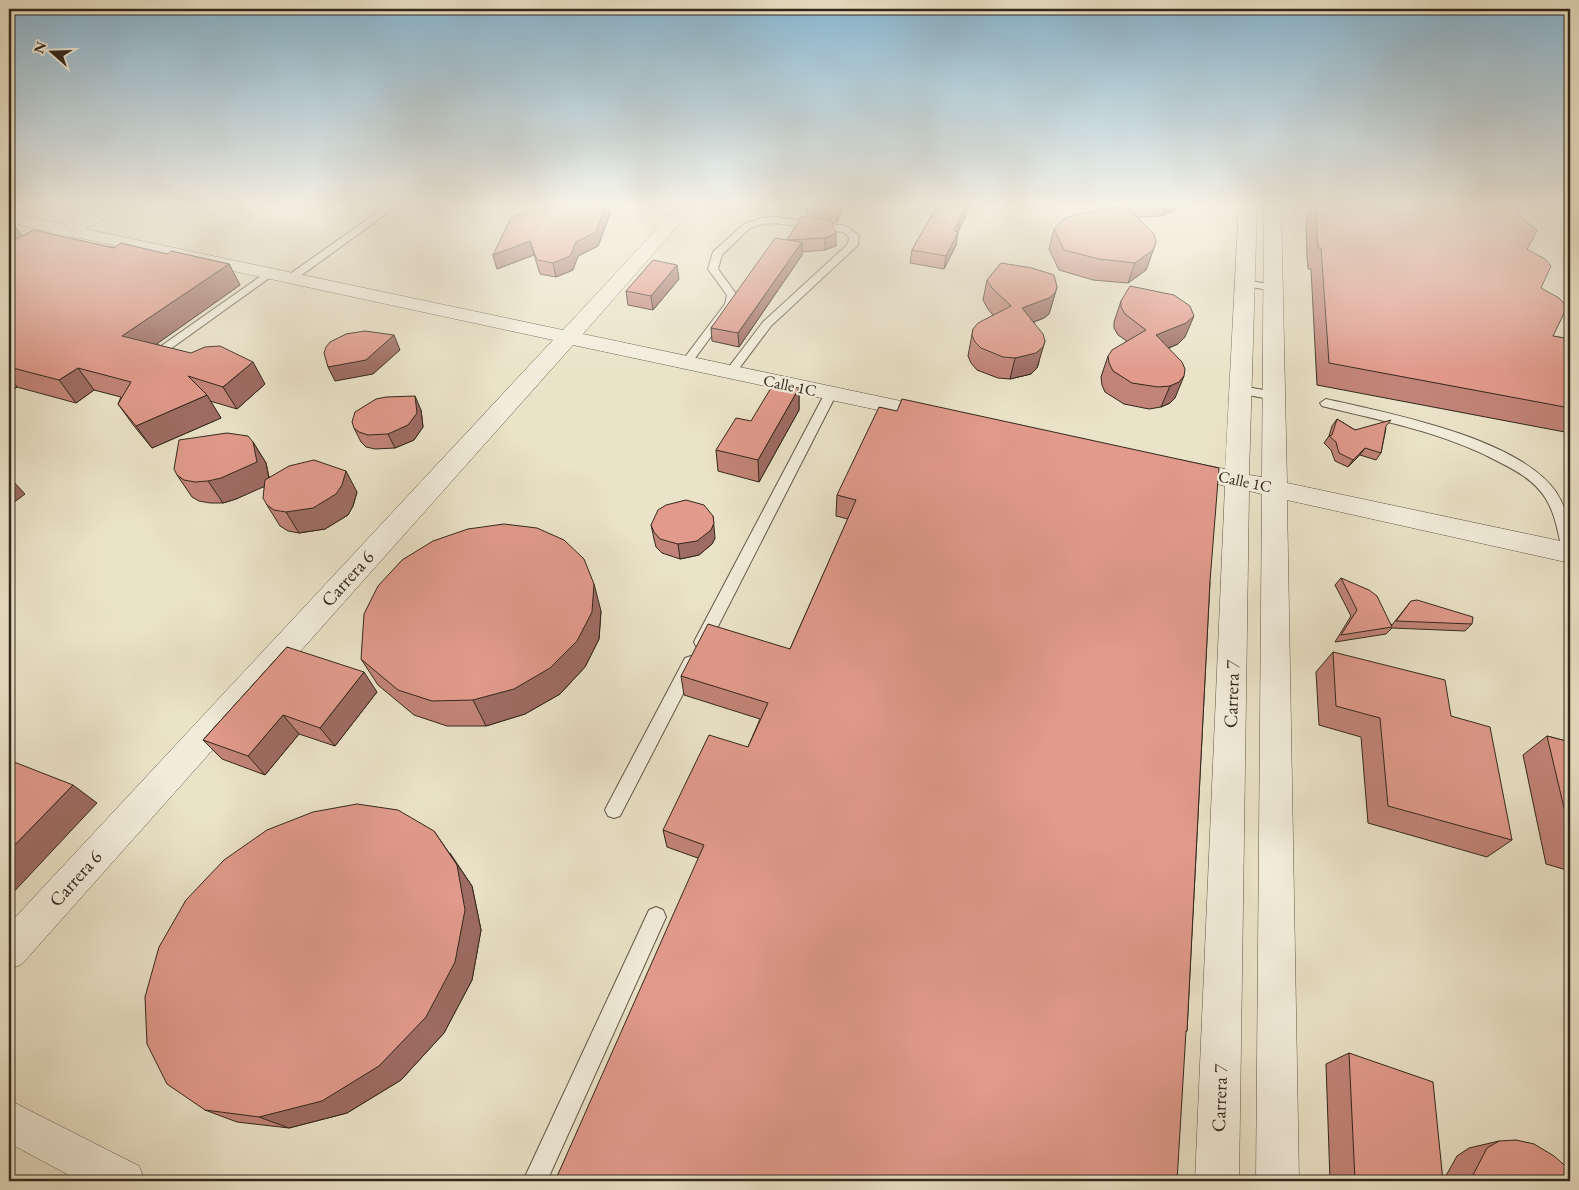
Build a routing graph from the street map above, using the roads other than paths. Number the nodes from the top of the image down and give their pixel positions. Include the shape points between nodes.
1 (210, 262) edge
2 (314, 262) edge
3 (636, 262) edge
4 (715, 262) edge
5 (836, 262) edge
6 (1246, 262) edge
7 (1274, 262) edge
8 (268, 274) junction
9 (291, 278) junction
10 (1245, 283) junction
11 (1274, 288) junction
12 (566, 337) junction
13 (158, 353) edge
14 (686, 363) junction
15 (731, 372) junction
16 (1241, 390) junction
17 (831, 393) junction
18 (1274, 396) junction
19 (1326, 403) dead end
20 (957, 420) edge
21 (1160, 463) edge
22 (1237, 480) junction
23 (1275, 488) junction
24 (1570, 553) edge
25 (614, 810) dead end
26 (656, 917) dead end
27 (9, 951) edge
28 (9, 1121) edge
29 (124, 1181) edge
30 (536, 1181) edge
31 (1217, 1181) edge
32 (1278, 1181) edge

1 - 8 street, Calle 1C
2 - 9 lane
3 - 12 street, Carrera 6
4 - 14 lane via 713,269 732,294 730,304
5 - 15 lane via 767,324
6 - 10 street, Carrera 7
7 - 11 street
8 - 9 street, Calle 1C
8 - 13 lane
9 - 12 street, Calle 1C
10 - 11 lane
10 - 16 street, Carrera 7
11 - 18 street
12 - 14 street, Calle 1C
12 - 27 street, Carrera 6
14 - 15 street, Calle 1C
15 - 17 street, Calle 1C
16 - 18 lane
16 - 22 street, Carrera 7
17 - 20 street, Calle 1C
17 - 25 lane
18 - 23 street
19 - 24 lane via 1452,434 1525,471 1547,489 1557,508
21 - 22 street, Calle 1C
22 - 23 street, Calle 1C
22 - 31 street, Carrera 7
23 - 24 street, Calle 1C
23 - 32 street
26 - 30 lane
28 - 29 street

